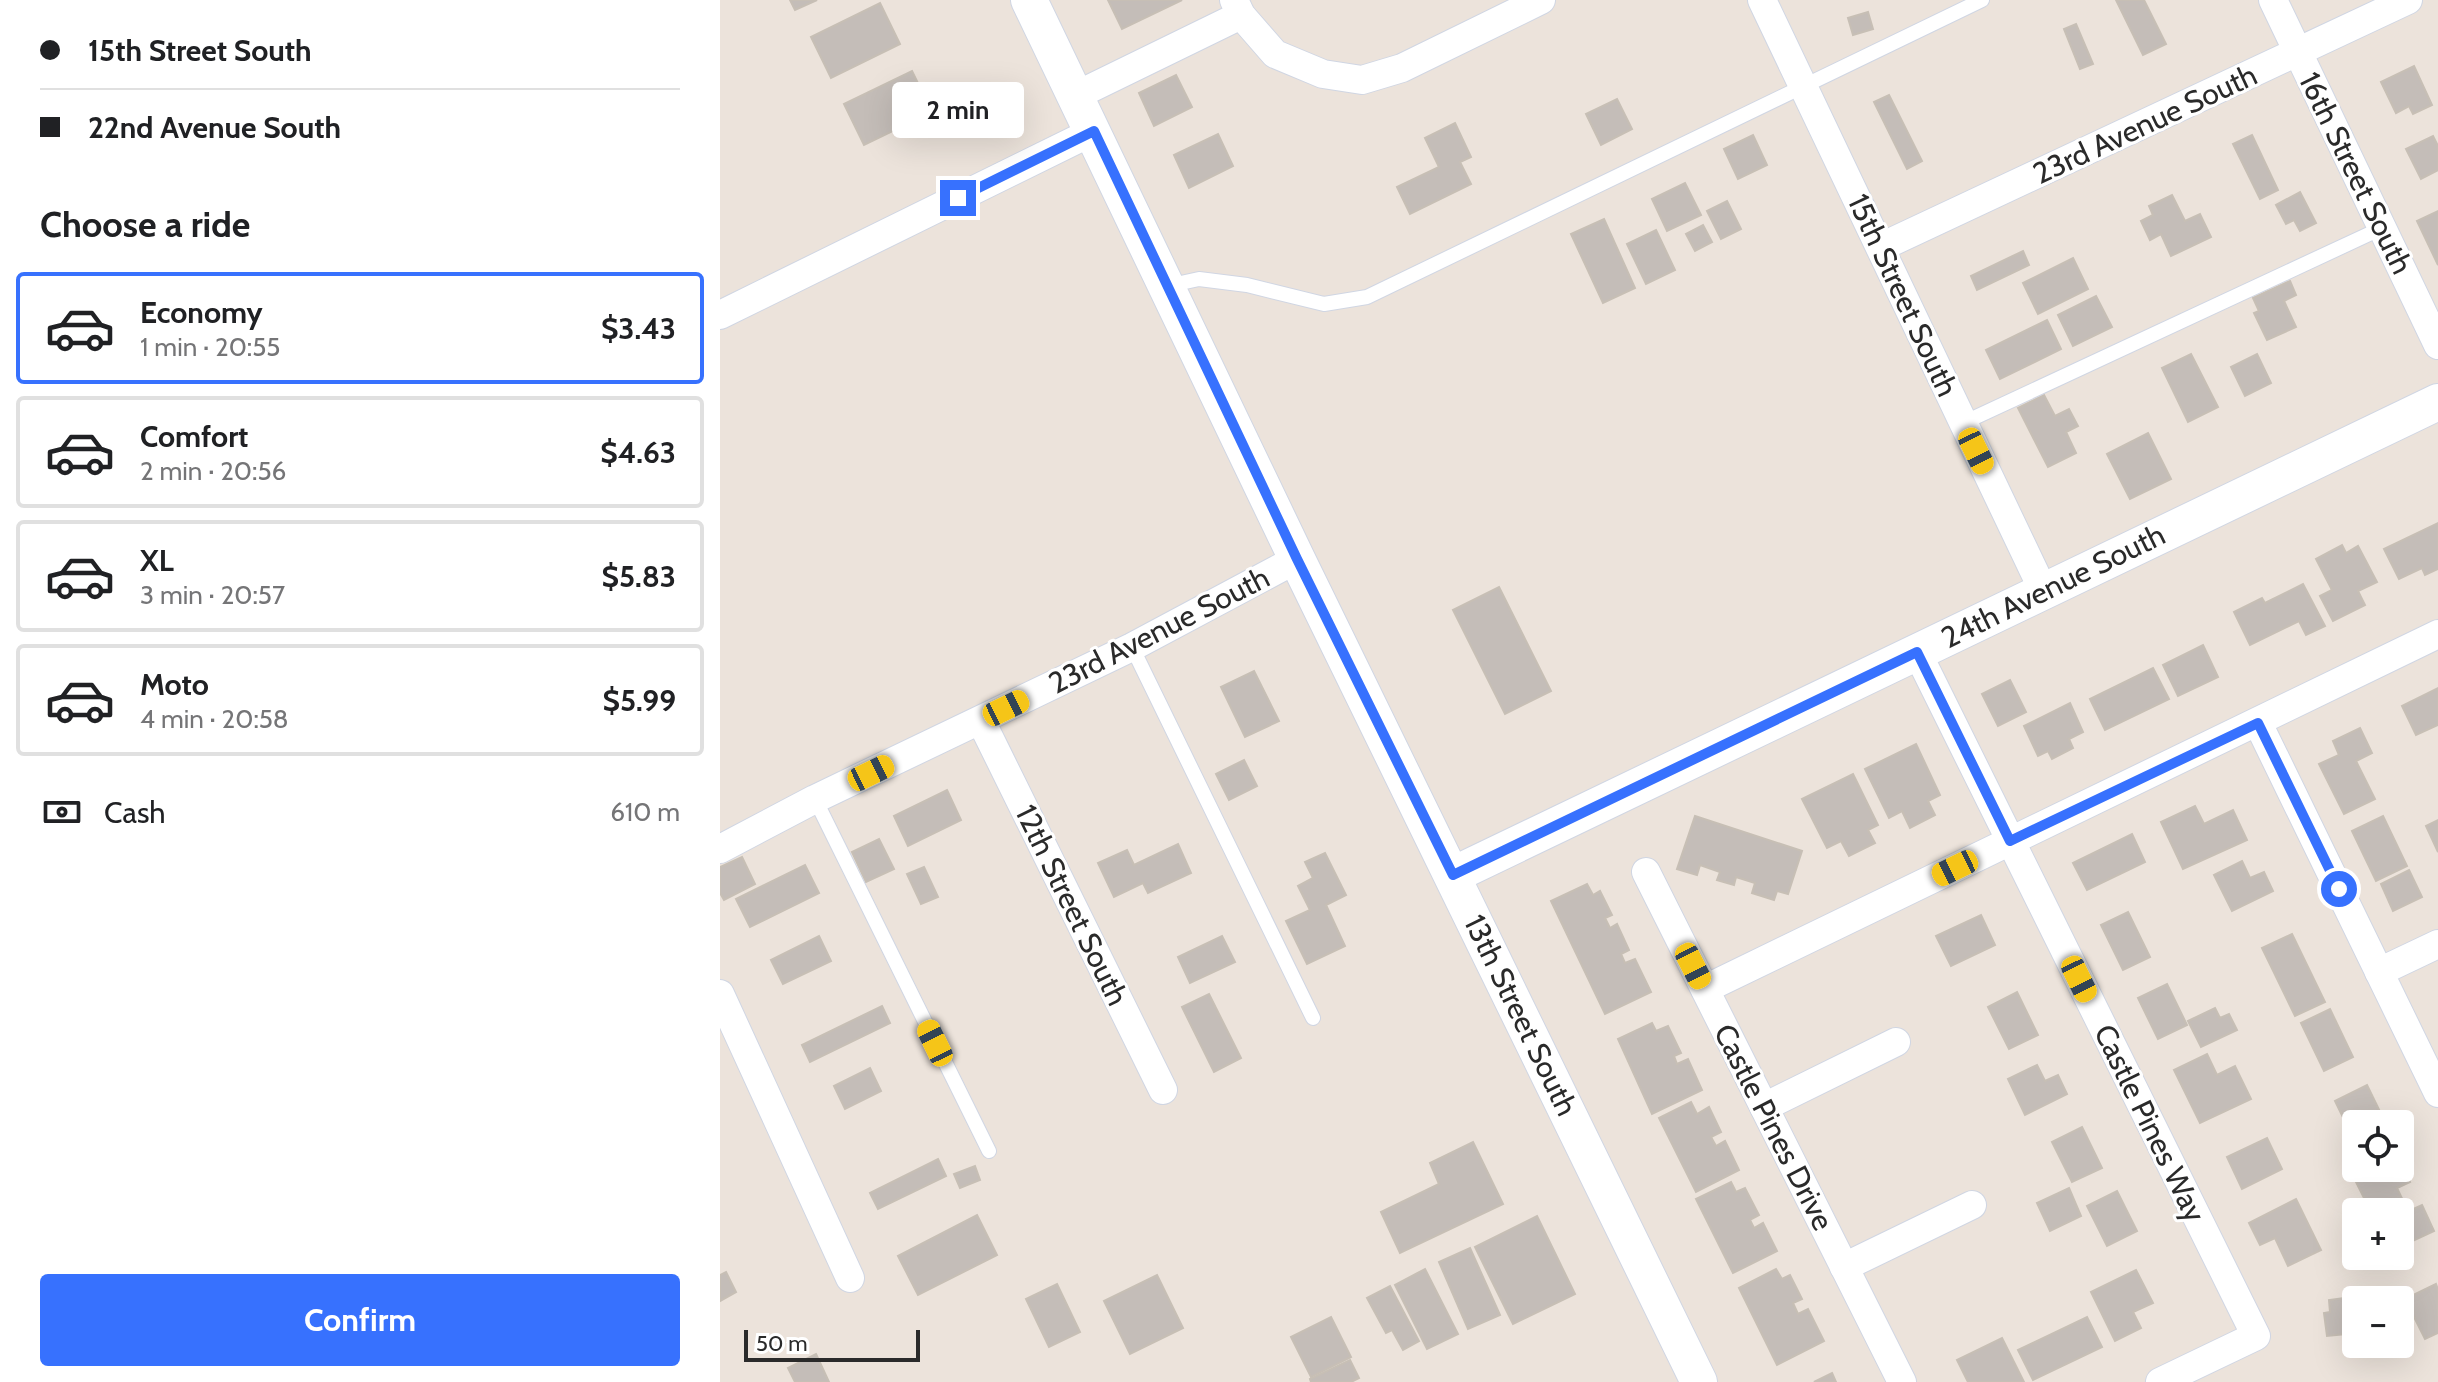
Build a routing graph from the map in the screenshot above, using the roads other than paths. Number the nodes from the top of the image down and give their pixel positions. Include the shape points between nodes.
1 (1029, 0) edge
2 (1541, 0) edge
3 (1762, 0) edge
4 (1982, 0) edge
5 (2273, 0) edge
6 (2408, 0) edge
7 (1237, 7) edge
8 (2298, 52) junction
9 (1804, 85) junction
10 (1075, 96) junction
11 (1094, 131) junction
12 (2382, 228) junction
13 (1881, 247) junction
14 (1167, 286) junction
15 (720, 315) edge
16 (2438, 345) edge
17 (2438, 402) edge
18 (1963, 423) junction
19 (1297, 559) junction
20 (2043, 590) junction
21 (2438, 634) edge
22 (1132, 647) junction
23 (1917, 652) junction
24 (981, 721) junction
25 (2258, 723) junction
26 (815, 799) junction
27 (2010, 841) junction
28 (720, 849) edge
29 (1646, 872) dead end
30 (1453, 875) junction
31 (2438, 944) edge
32 (2379, 972) junction
33 (1705, 989) junction
34 (720, 994) edge
35 (1313, 1018) dead end
36 (1896, 1042) dead end
37 (1163, 1090) dead end
38 (2438, 1093) edge
39 (1764, 1107) junction
40 (989, 1151) dead end
41 (1972, 1205) dead end
42 (1844, 1267) junction
43 (850, 1278) dead end
44 (1699, 1382) edge
45 (1902, 1382) edge
46 (2160, 1382) edge

1 - 10 street, 13th Street South
2 - 7 street via 1402,68 1362,80 1323,74 1275,54
3 - 9 street, 15th Street South
4 - 9 lane
5 - 8 street, 16th Street South
6 - 8 street, 23rd Avenue South
7 - 10 street
8 - 12 street, 16th Street South
8 - 13 street, 23rd Avenue South
9 - 13 street, 15th Street South
9 - 14 lane via 1367,297 1324,304 1199,279
10 - 11 street, 13th Street South
11 - 14 street, 13th Street South
11 - 15 street
12 - 16 street, 16th Street South
12 - 18 lane
13 - 18 street, 15th Street South
14 - 19 street, 13th Street South
17 - 20 street, 24th Avenue South
18 - 20 street, 15th Street South
19 - 22 street, 23rd Avenue South
19 - 30 street, 13th Street South
20 - 23 street, 24th Avenue South
21 - 25 street
22 - 24 street, 23rd Avenue South
22 - 35 lane
23 - 27 street, Castle Pines Way
23 - 30 street, 24th Avenue South
24 - 26 street, 23rd Avenue South
24 - 37 street, 12th Street South
25 - 27 street
25 - 32 street
26 - 28 street, 23rd Avenue South
26 - 40 lane
27 - 33 street
27 - 46 street, Castle Pines Way via 2256,1336
29 - 33 street, Castle Pines Drive
30 - 44 street, 13th Street South
31 - 32 street
32 - 38 street
33 - 39 street, Castle Pines Drive
34 - 43 street
36 - 39 street
39 - 42 street, Castle Pines Drive
41 - 42 street
42 - 45 street, Castle Pines Drive

